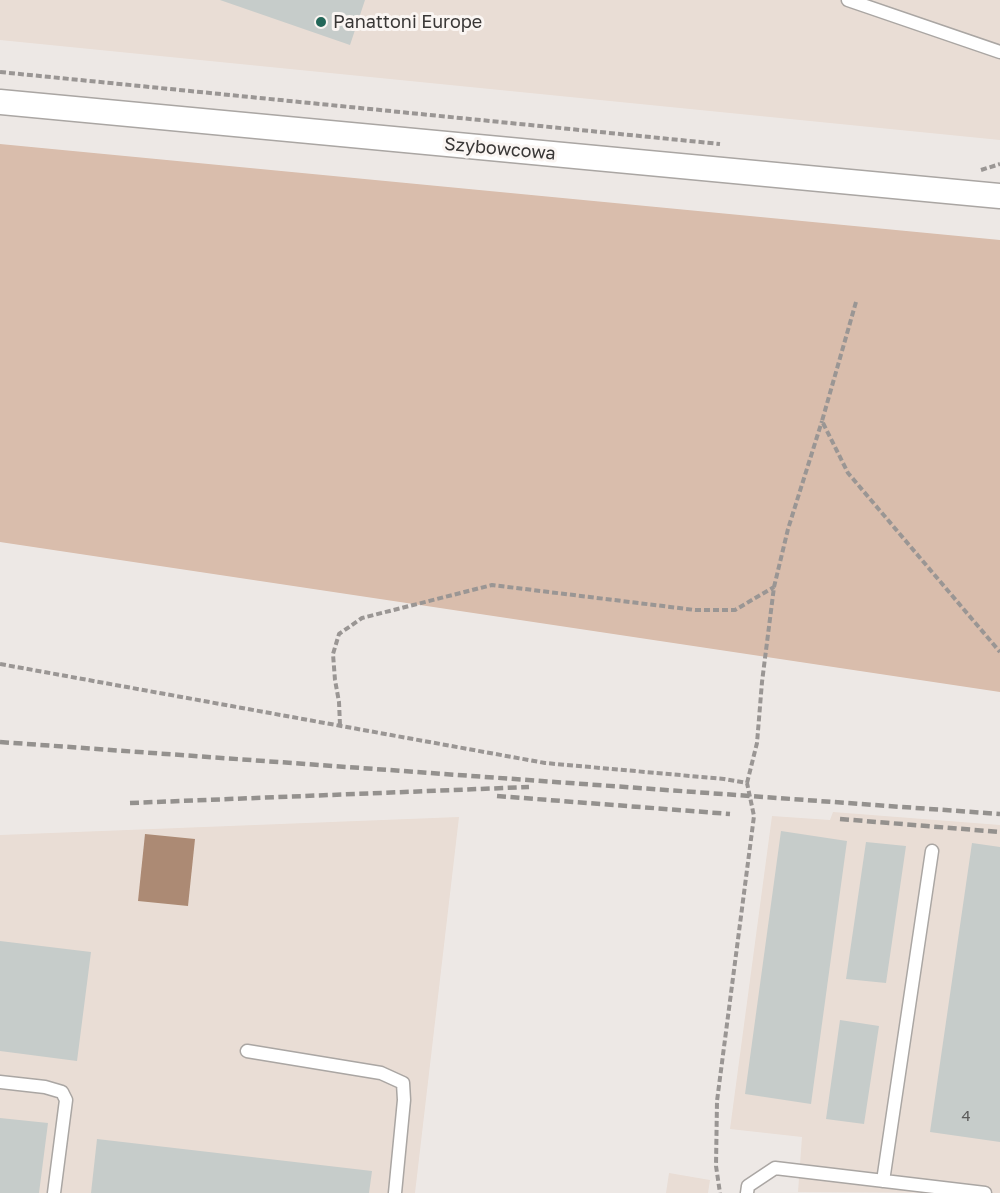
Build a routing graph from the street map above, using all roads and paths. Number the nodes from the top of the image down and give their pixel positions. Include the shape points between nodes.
1 (848, 0) edge
2 (1000, 52) edge
3 (0, 72) edge
4 (0, 102) edge
5 (722, 145) dead end
6 (1000, 164) edge
7 (976, 170) dead end
8 (1000, 196) edge
9 (856, 302) dead end
10 (822, 421) junction
11 (774, 587) junction
12 (1000, 652) edge
13 (0, 664) edge
14 (340, 725) junction
15 (747, 783) junction
16 (932, 851) dead end
17 (247, 1051) dead end
18 (0, 1082) edge
19 (883, 1181) junction
20 (54, 1193) edge
21 (395, 1193) edge
22 (720, 1193) edge
23 (747, 1193) edge
24 (985, 1193) edge

1 - 2 lane
3 - 5 path
4 - 8 street, Szybowcowa
6 - 7 path
9 - 10 path
10 - 11 path
10 - 12 path via 848,473
11 - 14 path via 735,610 695,610 492,585 362,618 339,634 333,654
11 - 15 path via 757,743
13 - 14 path
14 - 15 path via 545,763
15 - 22 path via 754,816 717,1101 716,1166
16 - 19 lane
17 - 21 lane via 381,1073 403,1083
18 - 20 lane via 45,1087 62,1092 66,1100
19 - 23 lane via 776,1168 748,1186
19 - 24 lane

